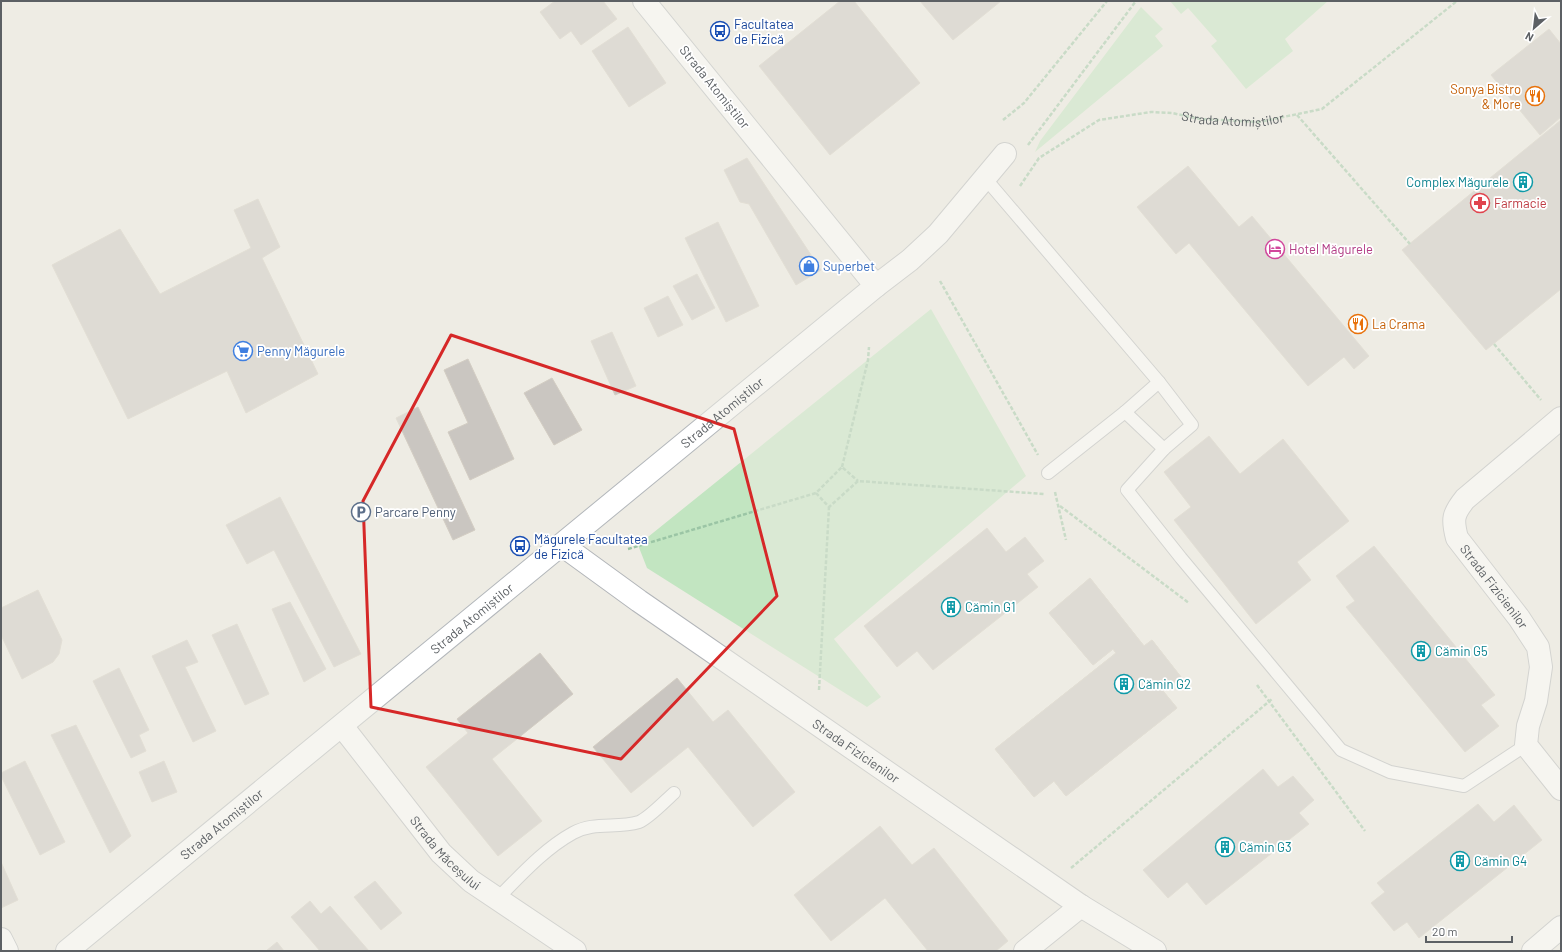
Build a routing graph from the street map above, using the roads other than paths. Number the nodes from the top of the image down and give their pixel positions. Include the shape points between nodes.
1 (644, 1) edge
2 (1005, 154) dead end
3 (985, 178) junction
4 (876, 286) junction
5 (1159, 382) junction
6 (1125, 412) junction
7 (1559, 419) edge
8 (1164, 449) junction
9 (1048, 473) road end
10 (562, 545) junction
11 (342, 726) junction
12 (1526, 745) junction
13 (1561, 789) edge
14 (674, 793) dead end
15 (497, 899) junction
16 (1081, 906) junction
17 (1561, 927) edge
18 (1, 939) edge
19 (7, 951) edge
20 (67, 951) edge
21 (575, 951) edge
22 (1025, 951) edge
23 (1155, 951) edge
24 (1533, 951) edge

1 - 4 street, Strada Atomiștilor
2 - 3 street, Strada Atomiștilor
3 - 4 street, Strada Atomiștilor via 938,234
3 - 5 lane
4 - 10 street, Strada Atomiștilor
5 - 6 lane
5 - 8 lane via 1192,425
6 - 8 lane
6 - 9 lane
7 - 12 street, Strada Fizicienilor via 1465,499 1455,511 1453,524 1457,538 1519,618 1538,647 1541,667
8 - 12 lane via 1128,490 1186,564 1341,750 1390,772 1464,786
10 - 11 street, Strada Atomiștilor
10 - 16 street, Strada Fizicienilor
11 - 15 street, Strada Măceșului via 441,853 470,881
11 - 20 street, Strada Atomiștilor
12 - 13 street
14 - 15 lane via 641,821 614,826 594,825 573,833 550,848
15 - 21 street, Strada Măceșului
16 - 22 street
16 - 23 street, Strada Fizicienilor
17 - 24 street
18 - 19 street

